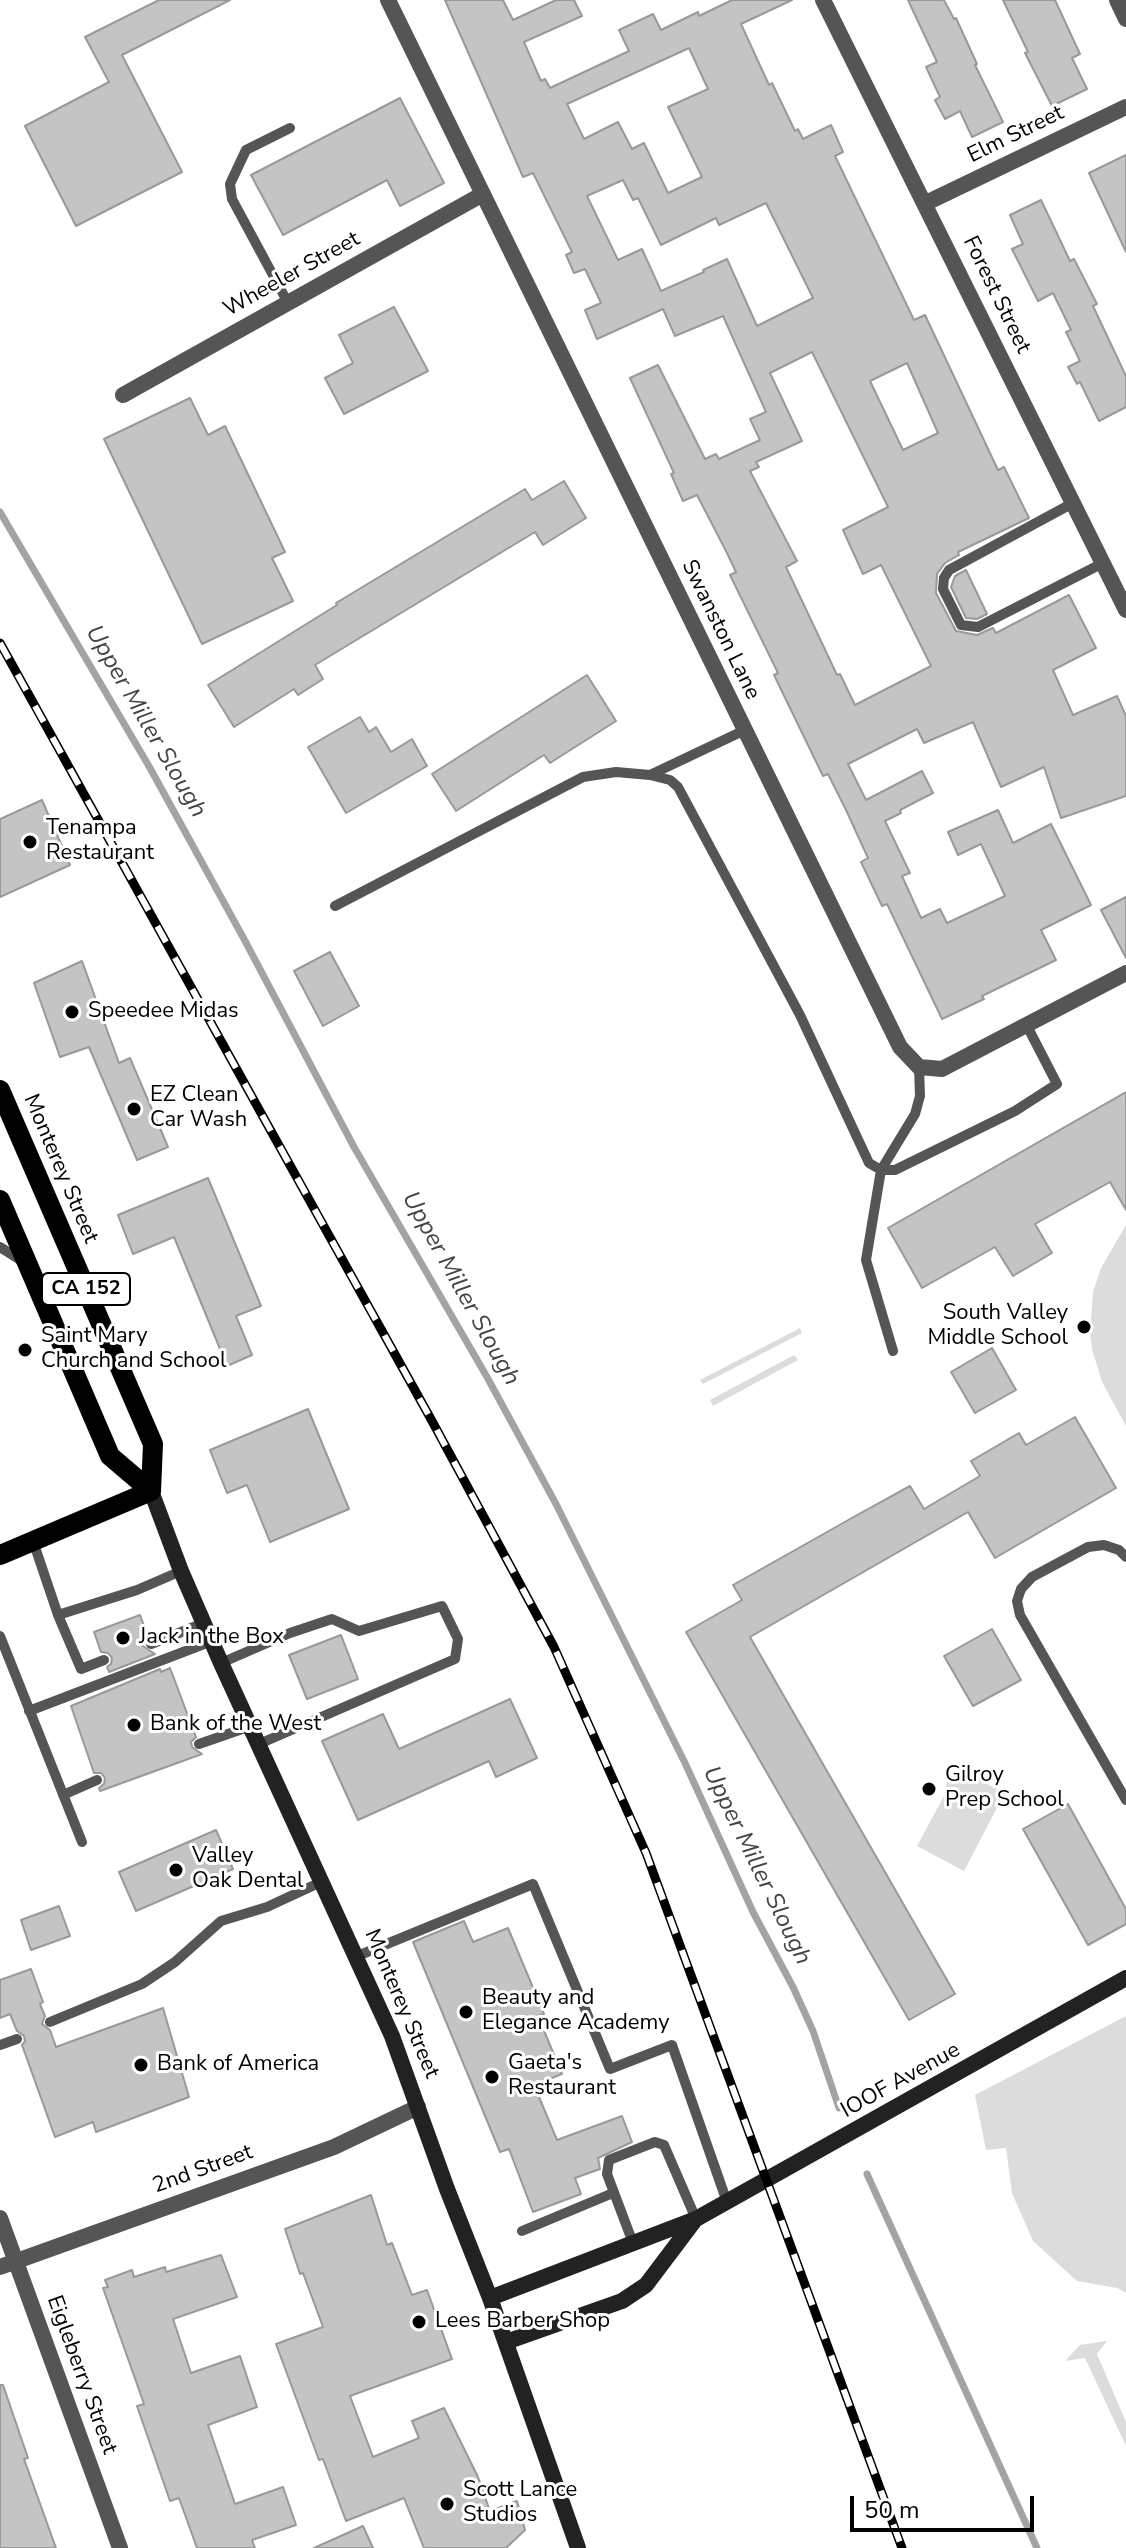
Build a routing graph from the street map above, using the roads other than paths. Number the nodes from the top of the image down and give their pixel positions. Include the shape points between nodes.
1 (388, 0) edge
2 (823, 0) edge
3 (1117, 0) edge
4 (1126, 19) edge
5 (1126, 107) edge
6 (290, 128) dead end
7 (483, 194) junction
8 (926, 203) junction
9 (288, 303) junction
10 (123, 395) dead end
11 (1073, 503) junction
12 (1103, 563) junction
13 (1126, 610) edge
14 (745, 730) junction
15 (650, 775) junction
16 (335, 906) dead end
17 (1126, 973) edge
18 (1026, 1024) junction
19 (919, 1067) junction
20 (0, 1090) edge
21 (881, 1170) junction
22 (0, 1200) edge
23 (0, 1247) edge
24 (28, 1265) junction
25 (893, 1351) dead end
26 (151, 1491) junction
27 (33, 1541) junction
28 (0, 1555) edge
29 (1126, 1557) edge
30 (181, 1571) junction
31 (58, 1615) junction
32 (204, 1623) junction
33 (0, 1636) edge
34 (212, 1641) junction
35 (151, 1644) dead end
36 (104, 1660) dead end
37 (221, 1663) junction
38 (29, 1711) junction
39 (251, 1726) junction
40 (199, 1744) dead end
41 (259, 1744) junction
42 (97, 1780) dead end
43 (63, 1795) junction
44 (1126, 1800) edge
45 (82, 1842) dead end
46 (321, 1882) junction
47 (355, 1957) junction
48 (1126, 1978) edge
49 (50, 2022) dead end
50 (17, 2039) dead end
51 (0, 2045) edge
52 (418, 2107) junction
53 (613, 2193) junction
54 (727, 2202) junction
55 (0, 2218) edge
56 (696, 2219) junction
57 (522, 2231) dead end
58 (633, 2243) junction
59 (17, 2261) junction
60 (0, 2267) edge
61 (490, 2298) junction
62 (506, 2342) junction
63 (120, 2548) edge
64 (578, 2548) edge

1 - 7 street, Swanston Lane
2 - 8 street, Forest Street
3 - 4 street
5 - 8 street, Elm Street
6 - 9 lane via 246,150 230,184 232,199
7 - 9 street, Wheeler Street
7 - 14 street, Swanston Lane
8 - 11 street, Forest Street
9 - 10 street, Wheeler Street
11 - 12 street, Forest Street
11 - 12 lane via 949,570 943,589 961,625 978,627
12 - 13 street, Forest Street
14 - 15 lane
14 - 19 street, Swanston Lane via 900,1047
15 - 16 lane via 616,772 583,777
15 - 21 lane via 678,787 800,1015 869,1163
17 - 18 street
18 - 19 street via 942,1069
18 - 21 lane via 1057,1084 942,1148 895,1170
19 - 21 lane via 915,1114
20 - 26 main road, Monterey Street / CA 152 via 153,1444
21 - 25 lane via 866,1260
22 - 24 main road, Monterey Street / CA 152
23 - 24 lane
24 - 26 main road, Monterey Street / CA 152 via 110,1456
26 - 27 main road
26 - 30 main road, Monterey Street
27 - 28 main road
27 - 31 lane
29 - 44 lane via 1104,1545 1088,1547 1032,1577 1017,1601 1020,1615
30 - 31 lane
30 - 32 main road, Monterey Street
31 - 36 lane via 81,1669
32 - 34 main road, Monterey Street
32 - 35 lane
33 - 38 lane
34 - 37 main road, Monterey Street
34 - 38 lane
37 - 39 main road, Monterey Street
37 - 41 lane via 332,1619 359,1631 442,1606 458,1639 455,1659
38 - 43 lane
39 - 40 lane
39 - 41 main road, Monterey Street
41 - 46 main road, Monterey Street
42 - 43 lane
43 - 45 lane
46 - 47 main road, Monterey Street
46 - 49 lane via 221,1921 142,1984
47 - 52 main road, Monterey Street
47 - 54 lane via 533,1884 610,2069 672,2045
48 - 54 main road, IOOF Avenue
50 - 51 lane
52 - 59 street, 2nd Street via 334,2147
52 - 61 main road, Monterey Street
53 - 56 lane via 609,2160 655,2142 664,2145
53 - 57 lane
53 - 58 lane
54 - 56 main road, IOOF Avenue
55 - 59 street, Eigleberry Street
56 - 58 main road, IOOF Avenue
56 - 62 main road, IOOF Avenue via 646,2285 622,2301
58 - 61 main road, IOOF Avenue
59 - 60 street, 2nd Street
59 - 63 street, Eigleberry Street
61 - 62 main road, Monterey Street
62 - 64 main road, Monterey Street

